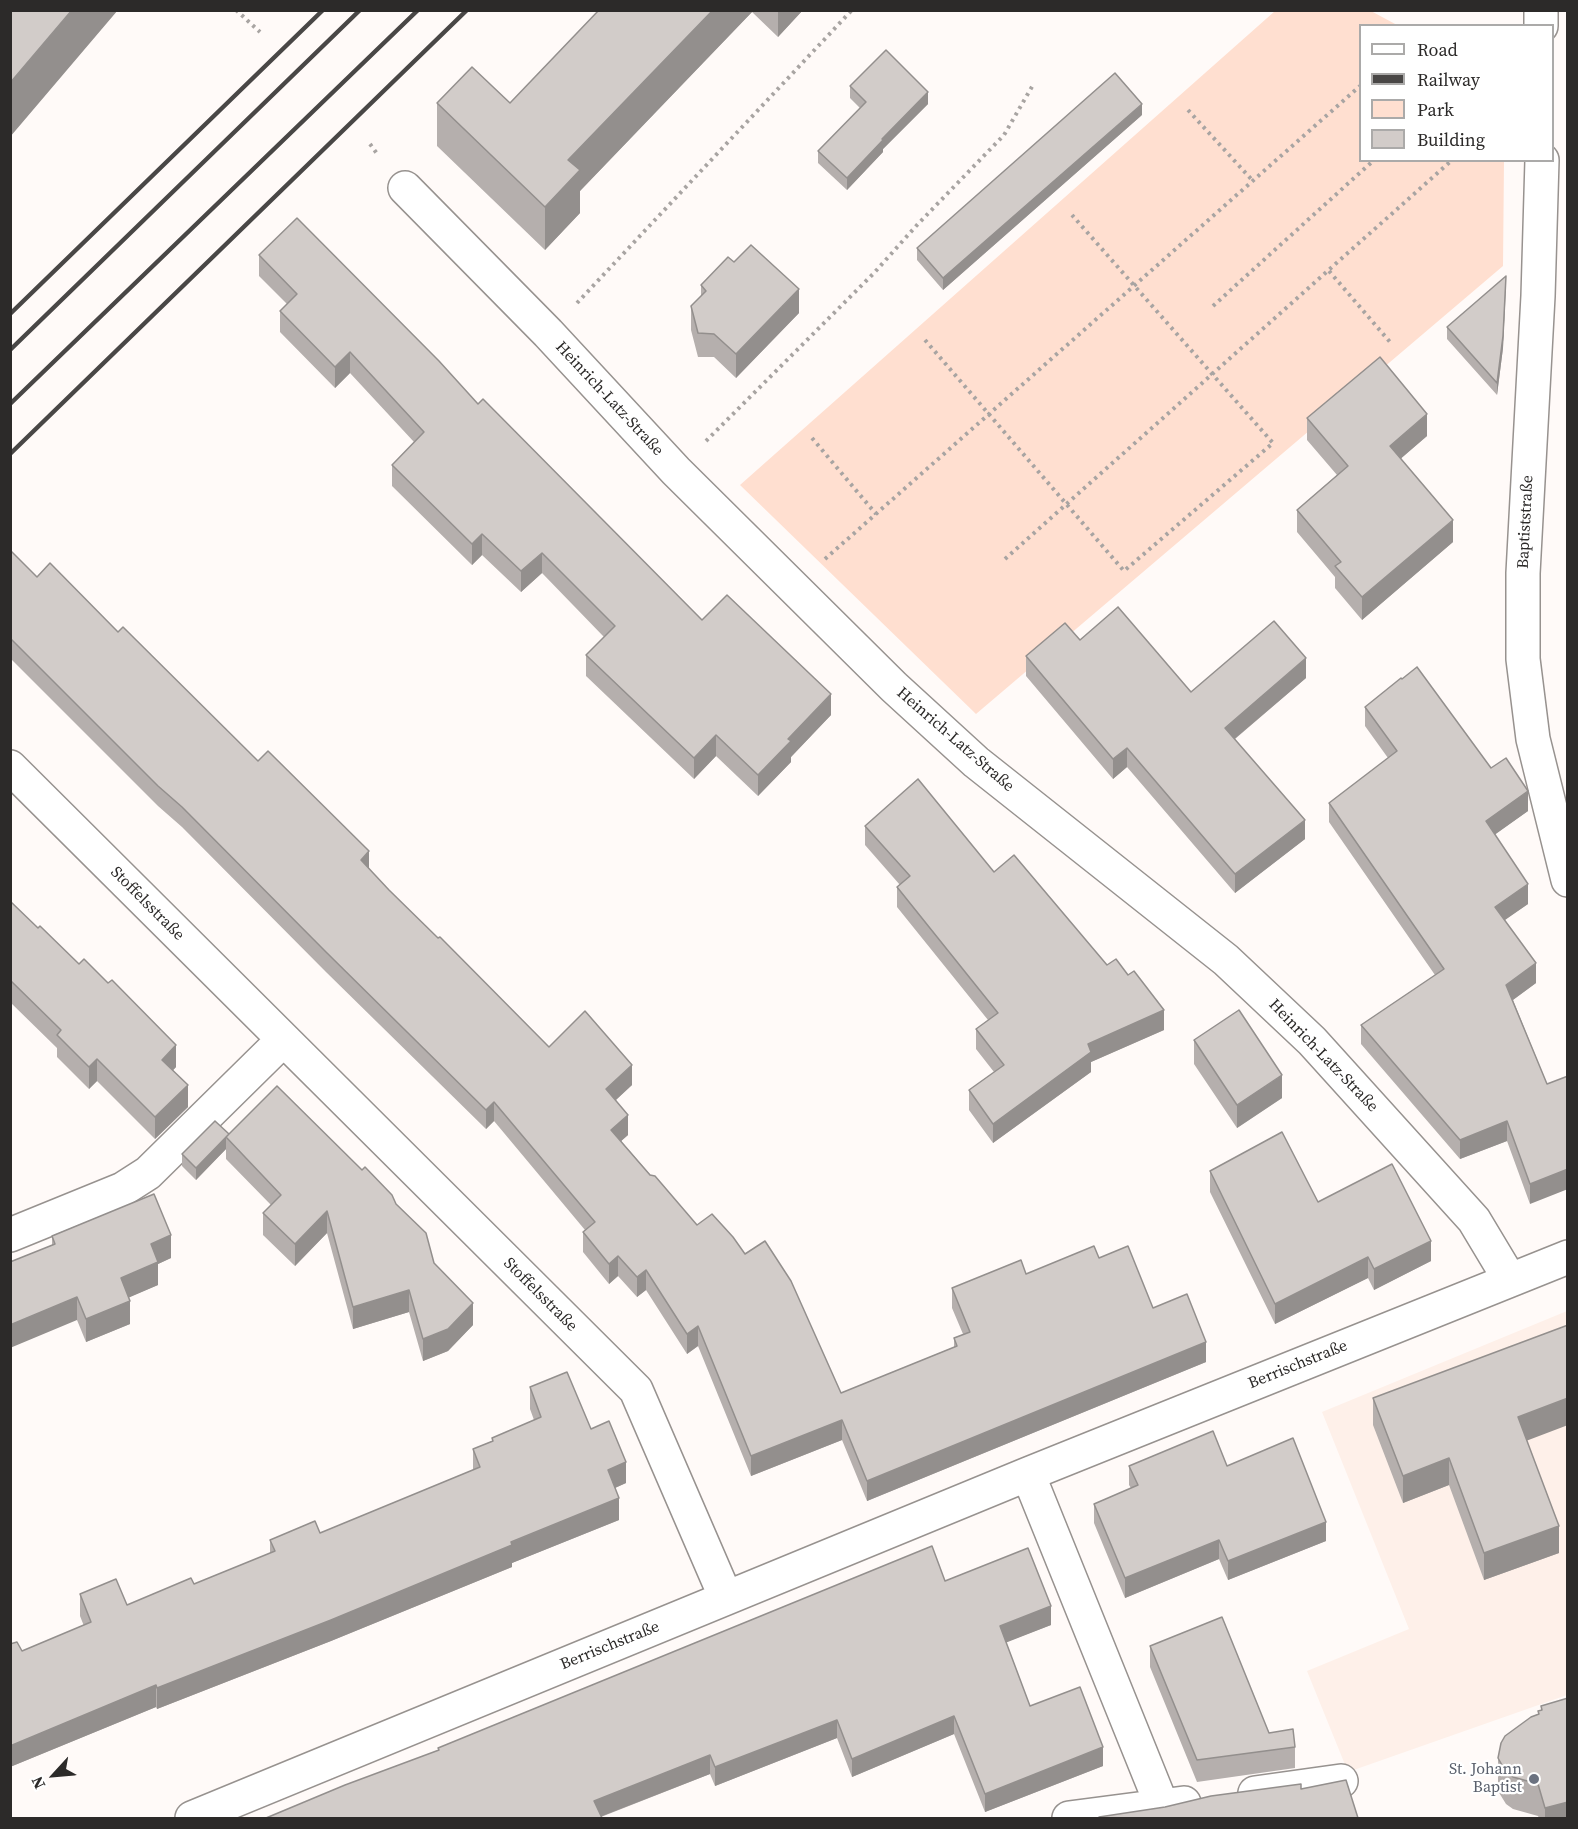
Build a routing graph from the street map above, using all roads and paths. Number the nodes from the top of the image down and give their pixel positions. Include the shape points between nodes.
1 (852, 10) edge
2 (237, 11) edge
3 (260, 32) dead end
4 (1033, 85) dead end
5 (1359, 87) edge
6 (1188, 110) dead end
7 (1372, 162) edge
8 (1450, 162) edge
9 (1542, 162) edge
10 (1253, 181) junction
11 (405, 188) dead end
12 (1072, 215) dead end
13 (1329, 270) junction
14 (1134, 287) junction
15 (1213, 306) dead end
16 (548, 333) junction
17 (925, 340) dead end
18 (1390, 342) dead end
19 (1213, 374) junction
20 (989, 414) junction
21 (812, 438) dead end
22 (676, 471) junction
23 (1066, 504) junction
24 (876, 514) junction
25 (1005, 559) dead end
26 (794, 588) junction
27 (10, 767) edge
28 (1568, 880) edge
29 (283, 1040) junction
30 (10, 1234) edge
31 (1568, 1257) edge
32 (1510, 1280) junction
33 (1028, 1474) junction
34 (726, 1598) junction
35 (1341, 1781) edge
36 (1162, 1806) junction
37 (192, 1818) edge
38 (1069, 1818) edge

1 - 16 path
2 - 3 path
4 - 22 path via 1004,135 874,273
5 - 10 path
6 - 10 path
7 - 15 path
8 - 13 path
9 - 28 street, Baptiststraße via 1523,573 1523,659 1533,739
10 - 14 path
11 - 16 street, Heinrich-Latz-Straße
12 - 14 path
13 - 18 path
13 - 19 path
14 - 19 path
14 - 20 path
16 - 22 street, Heinrich-Latz-Straße
17 - 20 path
19 - 23 path
19 - 23 path via 1273,443 1124,571
20 - 23 path
20 - 24 path
21 - 24 path
22 - 26 street, Heinrich-Latz-Straße
23 - 25 path
24 - 26 path
26 - 32 street, Heinrich-Latz-Straße via 976,762 1226,960 1312,1041 1474,1220
27 - 29 street, Stoffelsstraße
29 - 30 street via 148,1173 123,1190
29 - 34 street, Stoffelsstraße via 636,1390
31 - 32 street, Berrischstraße
32 - 33 street, Berrischstraße
33 - 34 street, Berrischstraße
33 - 36 street
34 - 37 street, Berrischstraße
35 - 36 street
36 - 38 street

